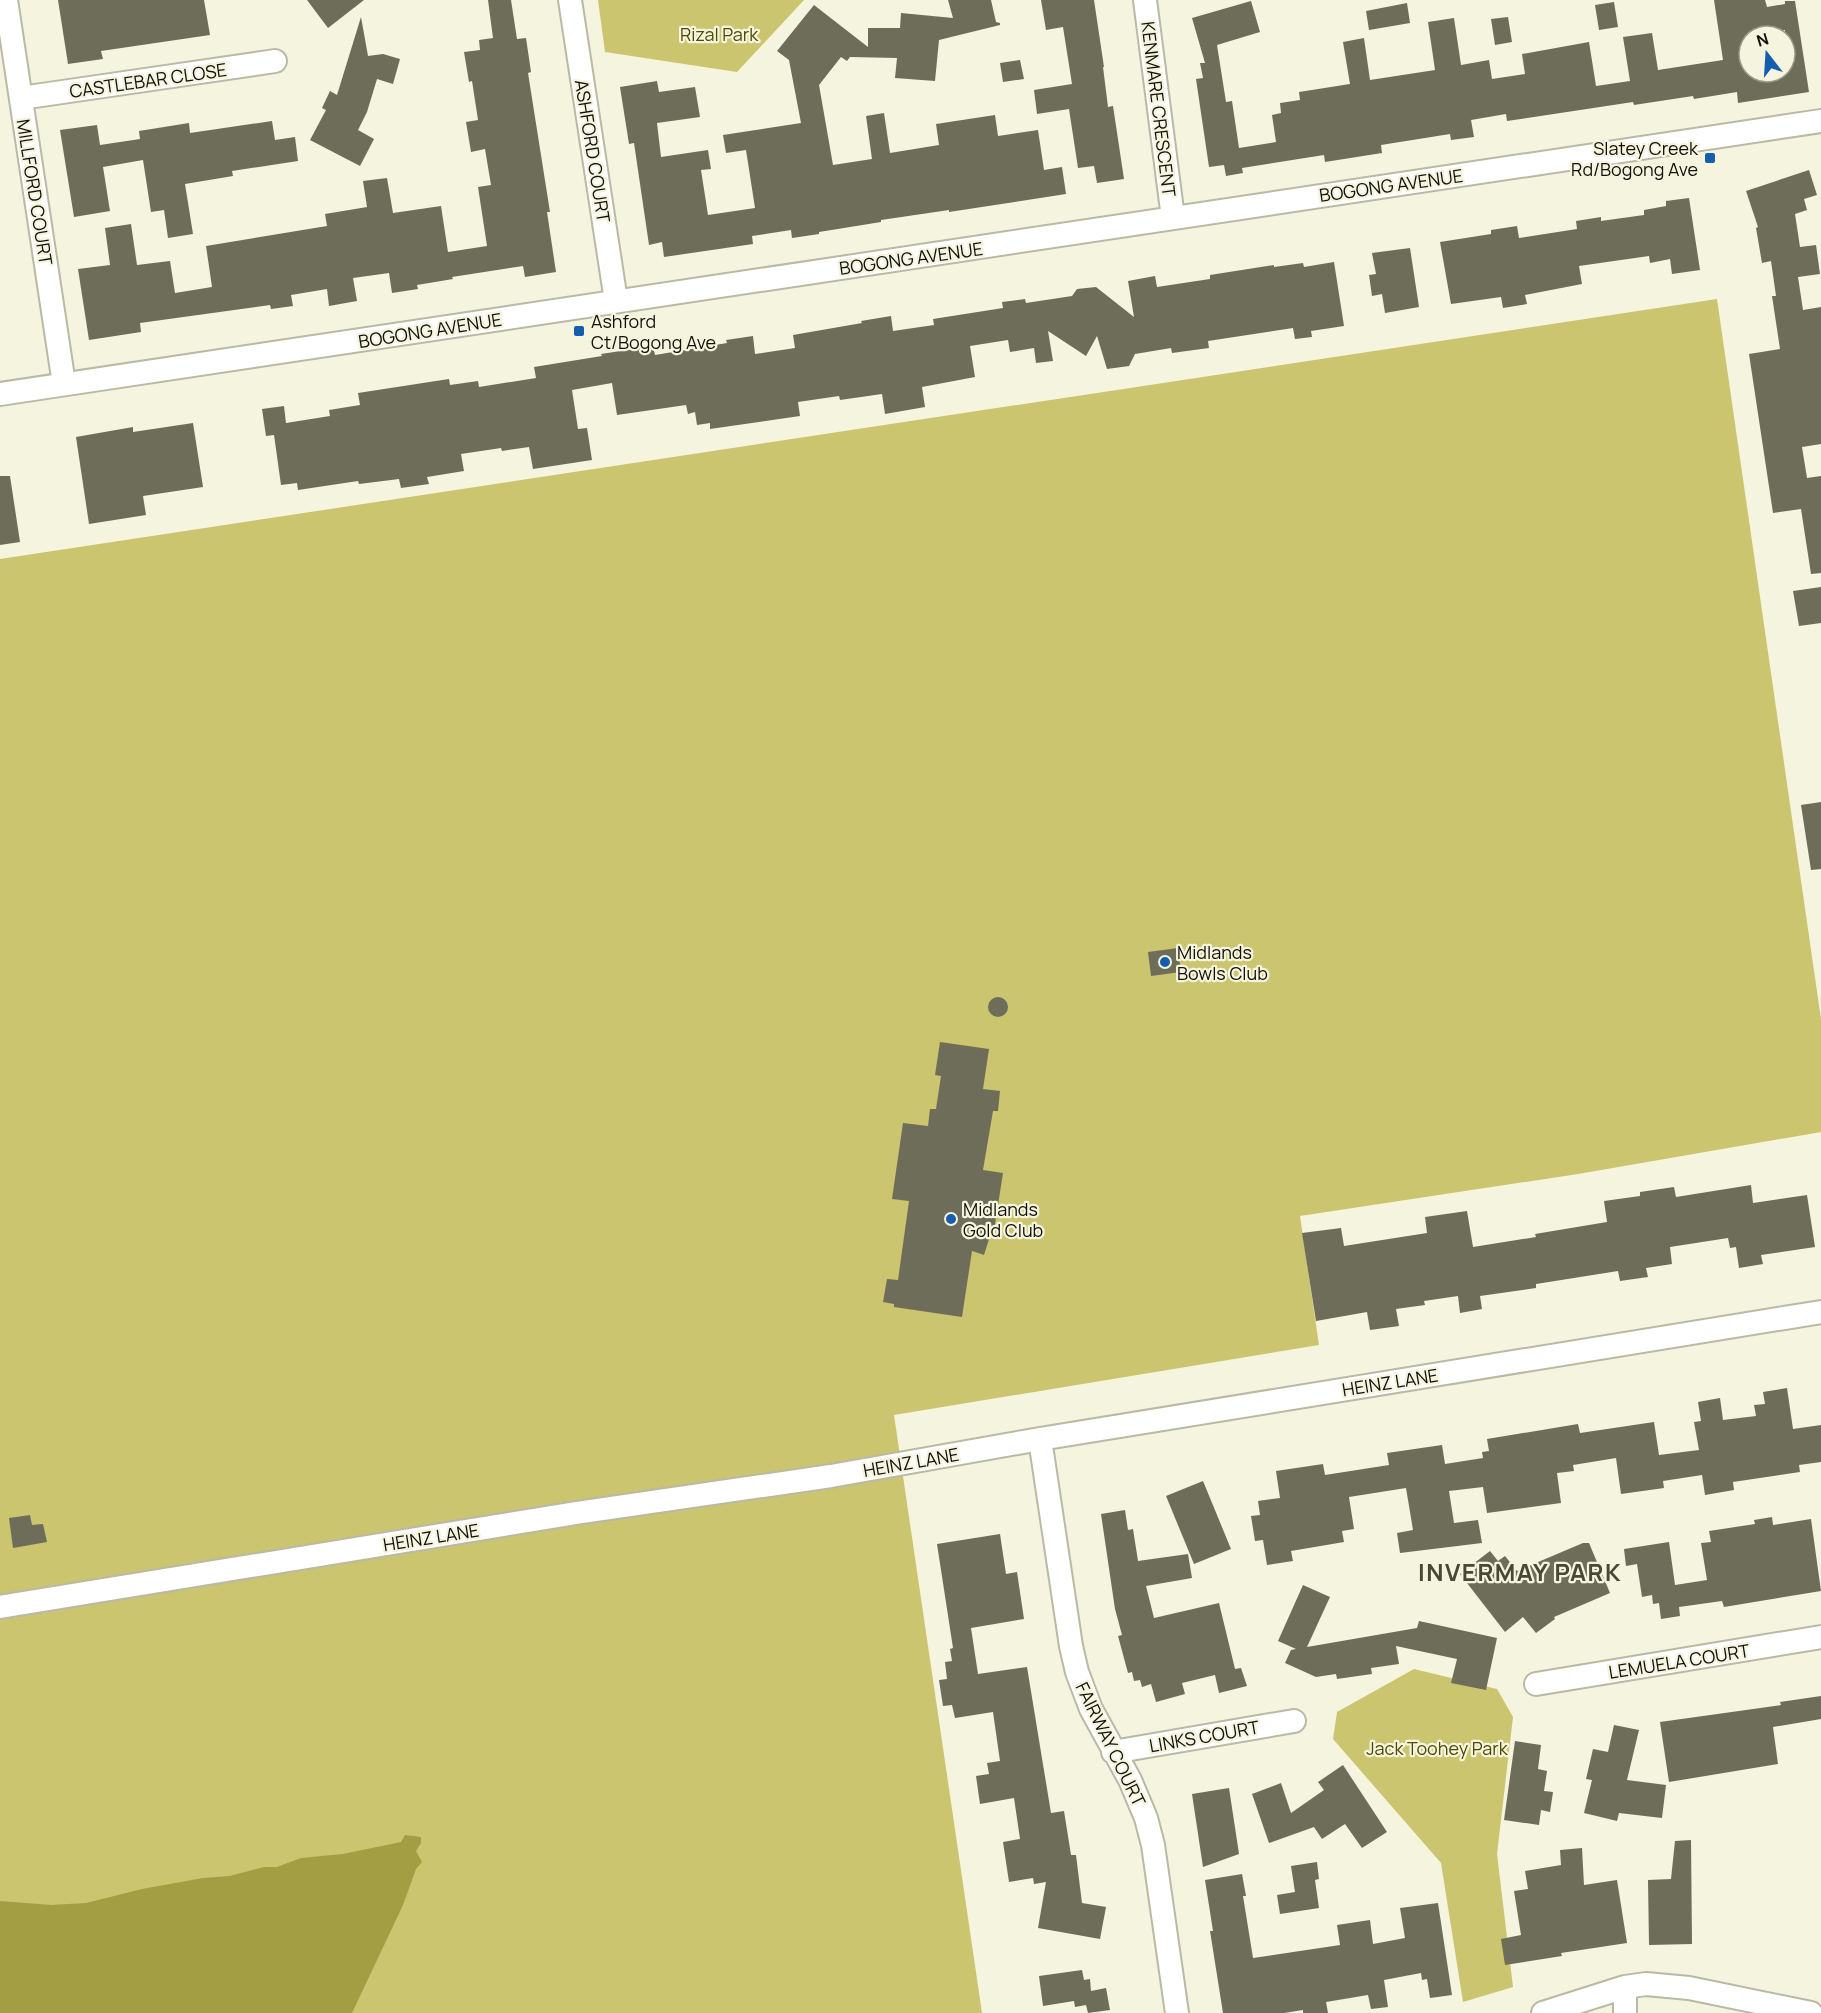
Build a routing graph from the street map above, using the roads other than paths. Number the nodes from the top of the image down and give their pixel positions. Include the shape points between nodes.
1 (6, 0) edge
2 (570, 0) edge
3 (1145, 0) edge
4 (275, 61) dead end
5 (21, 98) junction
6 (1821, 121) edge
7 (1173, 218) junction
8 (616, 301) junction
9 (64, 384) junction
10 (0, 394) edge
11 (1821, 1312) edge
12 (1040, 1439) junction
13 (0, 1607) edge
14 (1821, 1637) edge
15 (1536, 1684) dead end
16 (1294, 1721) dead end
17 (1113, 1752) junction
18 (1625, 1987) junction
19 (1177, 2013) edge
20 (1543, 2013) edge
21 (1625, 2013) edge
22 (1811, 2013) edge

1 - 5 street, MILLFORD COURT
2 - 8 street, ASHFORD COURT
3 - 7 street, KENMARE CRESCENT
4 - 5 street, CASTLEBAR CLOSE
5 - 9 street, MILLFORD COURT
6 - 7 street, BOGONG AVENUE
7 - 8 street, BOGONG AVENUE
8 - 9 street, BOGONG AVENUE
9 - 10 street, BOGONG AVENUE
11 - 12 street, HEINZ LANE
12 - 13 street, HEINZ LANE
12 - 17 street, FAIRWAY COURT via 1077,1672
14 - 15 street, LEMUELA COURT
16 - 17 street, LINKS COURT
17 - 19 street, FAIRWAY COURT via 1137,1795 1149,1829
18 - 20 street
18 - 21 street
18 - 22 street via 1678,1986

